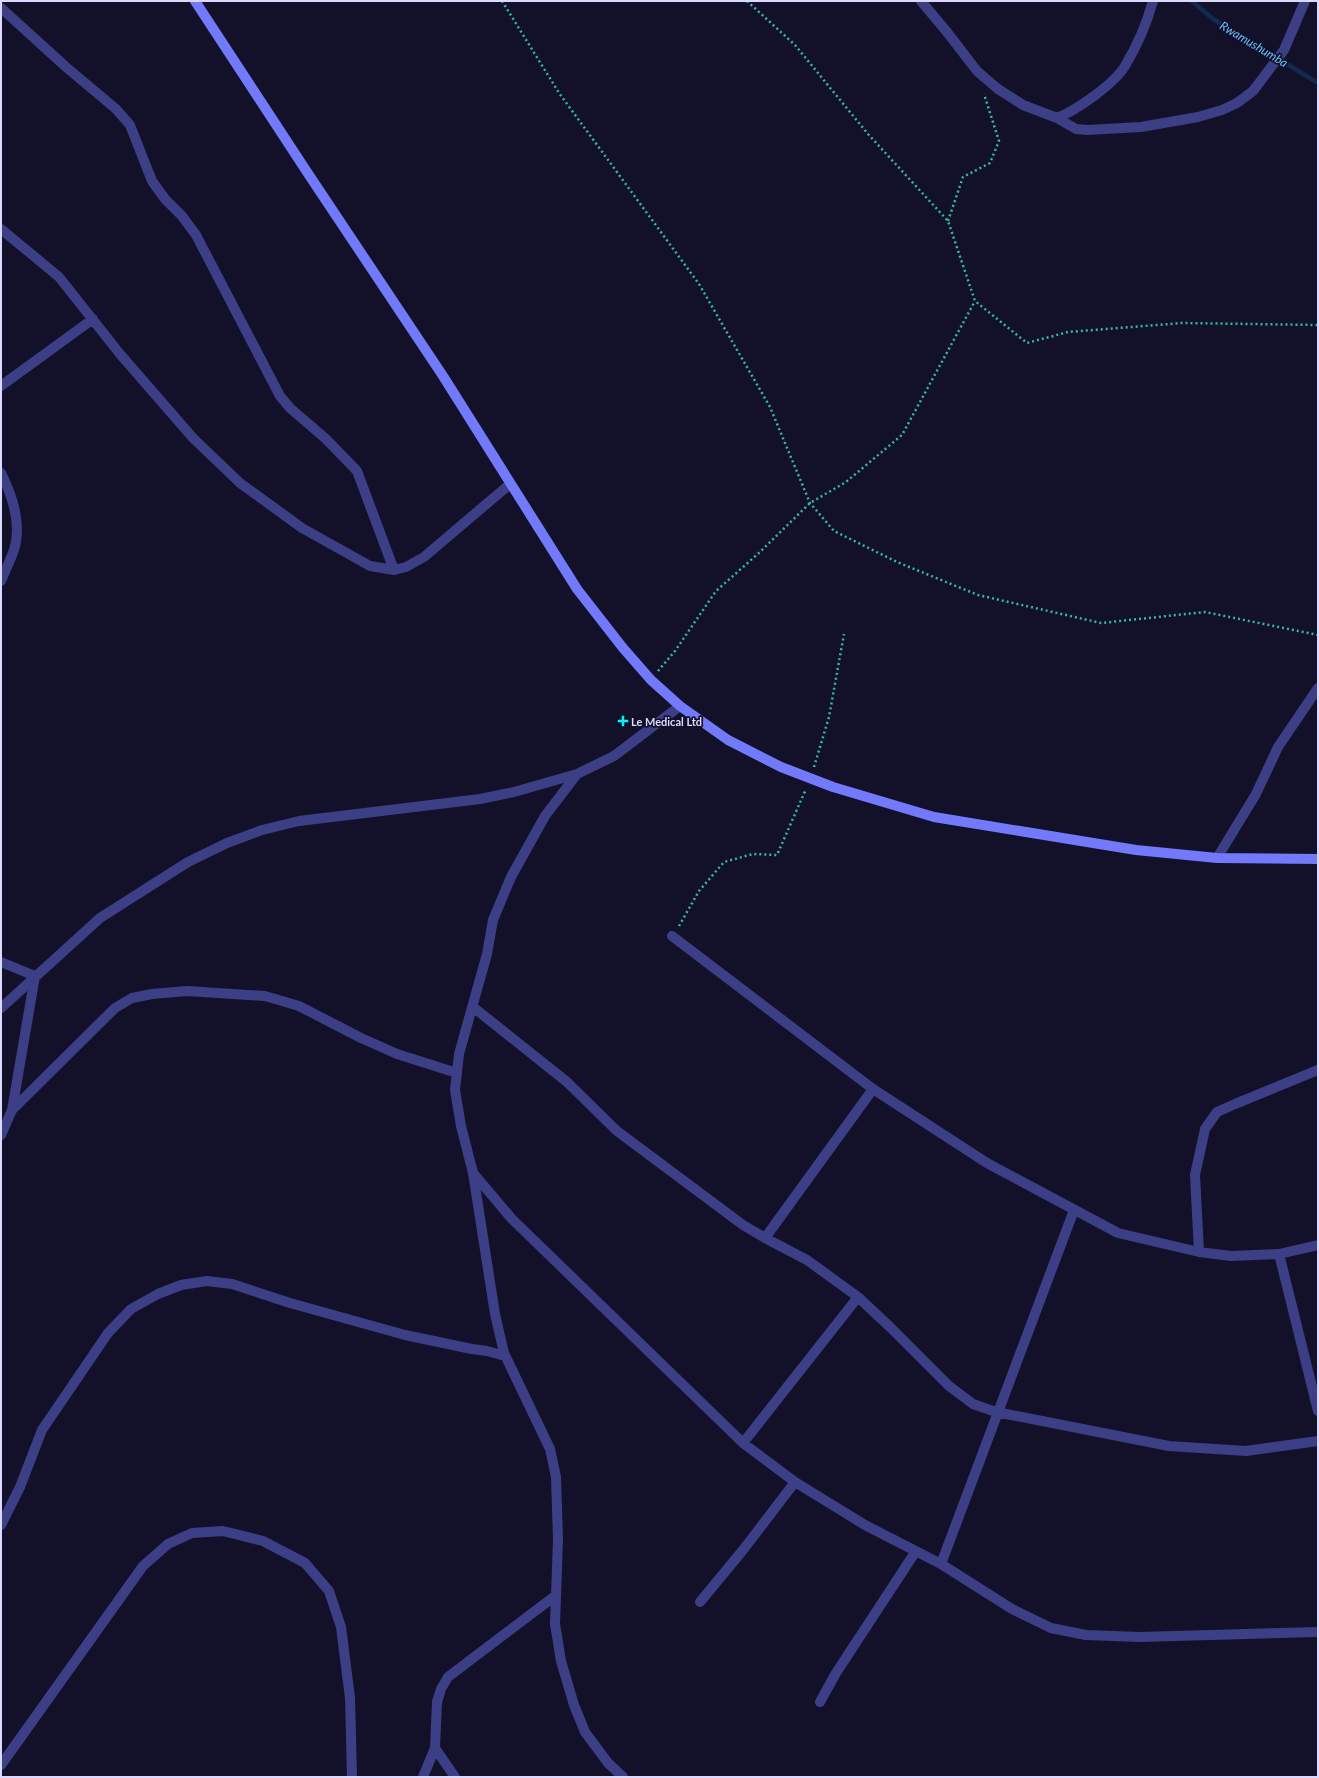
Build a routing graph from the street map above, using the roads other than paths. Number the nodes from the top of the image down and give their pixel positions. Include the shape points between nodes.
1 (195, 1) edge
2 (921, 1) edge
3 (1153, 1) edge
4 (1305, 1) edge
5 (1, 8) edge
6 (1058, 118) junction
7 (1, 229) edge
8 (93, 319) junction
9 (1, 386) edge
10 (1, 473) edge
11 (510, 484) junction
12 (394, 570) junction
13 (1, 581) edge
14 (1318, 688) edge
15 (680, 706) junction
16 (578, 774) junction
17 (1217, 858) junction
18 (1318, 859) edge
19 (672, 936) road end
20 (1, 962) edge
21 (35, 976) junction
22 (473, 1007) junction
23 (1, 1008) edge
24 (1318, 1070) edge
25 (457, 1073) junction
26 (872, 1089) junction
27 (12, 1110) junction
28 (1, 1135) edge
29 (472, 1173) junction
30 (1074, 1210) junction
31 (765, 1238) junction
32 (1318, 1245) edge
33 (1199, 1252) junction
34 (1279, 1254) junction
35 (858, 1297) junction
36 (505, 1356) junction
37 (1318, 1411) edge
38 (996, 1412) junction
39 (1318, 1441) edge
40 (743, 1443) junction
41 (795, 1482) junction
42 (1, 1525) edge
43 (916, 1551) junction
44 (941, 1564) junction
45 (555, 1596) junction
46 (700, 1602) dead end
47 (1318, 1632) edge
48 (820, 1702) dead end
49 (435, 1748) junction
50 (1, 1765) edge
51 (352, 1777) edge
52 (423, 1777) edge
53 (455, 1777) edge
54 (623, 1777) edge

1 - 11 main road via 443,376
2 - 6 street via 977,71 998,89 1022,105
3 - 6 street via 1135,48 1124,67 1084,103
4 - 6 street via 1284,50 1253,91 1237,103 1198,117 1141,127 1076,129
5 - 12 street via 116,109 130,126 152,181 196,235 280,396 357,471
7 - 8 street via 59,277
8 - 9 street
8 - 12 street via 193,438 240,483 308,532 370,566
10 - 13 street via 17,519 14,548
11 - 12 street via 424,557 406,567
11 - 15 main road via 577,589 622,648 651,680
14 - 17 street via 1278,747 1256,794
15 - 16 street via 614,756
15 - 17 main road via 728,740 781,767 934,817 1136,850
16 - 21 street via 480,799 298,821 262,830 227,843 188,862 100,918
16 - 22 street via 546,816 511,876 493,920
17 - 18 main road
19 - 26 street
20 - 21 street
21 - 23 street
21 - 27 street
22 - 25 street
22 - 31 street via 567,1082 618,1131 743,1225
24 - 33 street via 1217,1112 1205,1129 1195,1175
25 - 27 street via 398,1054 299,1006 265,996 187,991 132,998 115,1008
25 - 29 street via 455,1090
26 - 30 street via 987,1164
26 - 31 street
27 - 28 street
29 - 36 street via 495,1314
29 - 40 street via 512,1219
30 - 33 street via 1118,1233
30 - 38 street
31 - 35 street via 807,1260
32 - 34 street
33 - 34 street via 1231,1256
34 - 37 street
35 - 38 street via 949,1386 973,1404
35 - 40 street
36 - 42 street via 405,1335 232,1284 207,1281 181,1284 131,1309 108,1333 42,1430 20,1488
36 - 45 street via 550,1449 556,1477 558,1539
38 - 39 street via 1169,1446 1246,1451
38 - 44 street
40 - 41 street
41 - 43 street via 865,1525
41 - 46 street
43 - 44 street
43 - 48 street
44 - 47 street via 1012,1609 1051,1628 1086,1635 1140,1637
45 - 49 street via 448,1677 437,1702
45 - 54 street via 555,1624 574,1705 585,1732 608,1763
49 - 52 street
49 - 53 street
50 - 51 street via 143,1566 168,1544 192,1533 223,1530 263,1541 305,1563 329,1591 342,1626 350,1698

